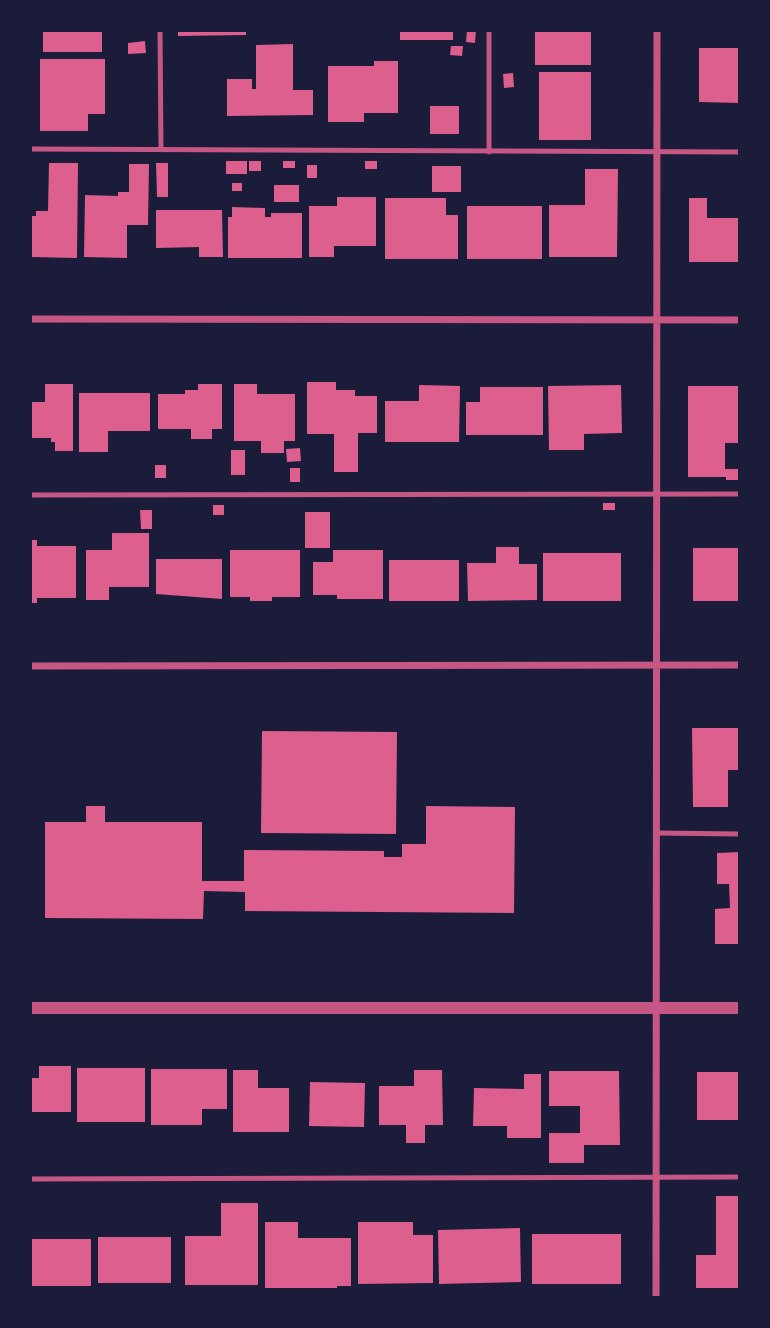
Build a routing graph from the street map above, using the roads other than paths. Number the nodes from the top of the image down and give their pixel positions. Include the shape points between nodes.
1 (160, 30) edge
2 (489, 30) edge
3 (657, 30) edge
4 (30, 149) edge
5 (161, 150) junction
6 (489, 152) junction
7 (657, 152) junction
8 (740, 152) edge
9 (30, 319) edge
10 (657, 319) junction
11 (740, 320) edge
12 (657, 494) junction
13 (740, 494) edge
14 (30, 495) edge
15 (657, 664) junction
16 (740, 665) edge
17 (30, 666) edge
18 (657, 833) junction
19 (740, 834) edge
20 (30, 1008) edge
21 (656, 1008) junction
22 (740, 1008) edge
23 (656, 1177) junction
24 (740, 1177) edge
25 (30, 1179) edge
26 (656, 1298) edge

1 - 5 lane
2 - 6 lane
3 - 7 street
4 - 5 lane
5 - 6 lane
6 - 7 lane
7 - 8 lane
7 - 10 street
9 - 10 street
10 - 11 street
10 - 12 street
12 - 13 lane
12 - 14 lane
12 - 15 street
15 - 16 street
15 - 17 street
15 - 18 street
18 - 19 lane
18 - 21 street
20 - 21 street
21 - 22 street
21 - 23 street
23 - 24 lane
23 - 25 lane
23 - 26 street

